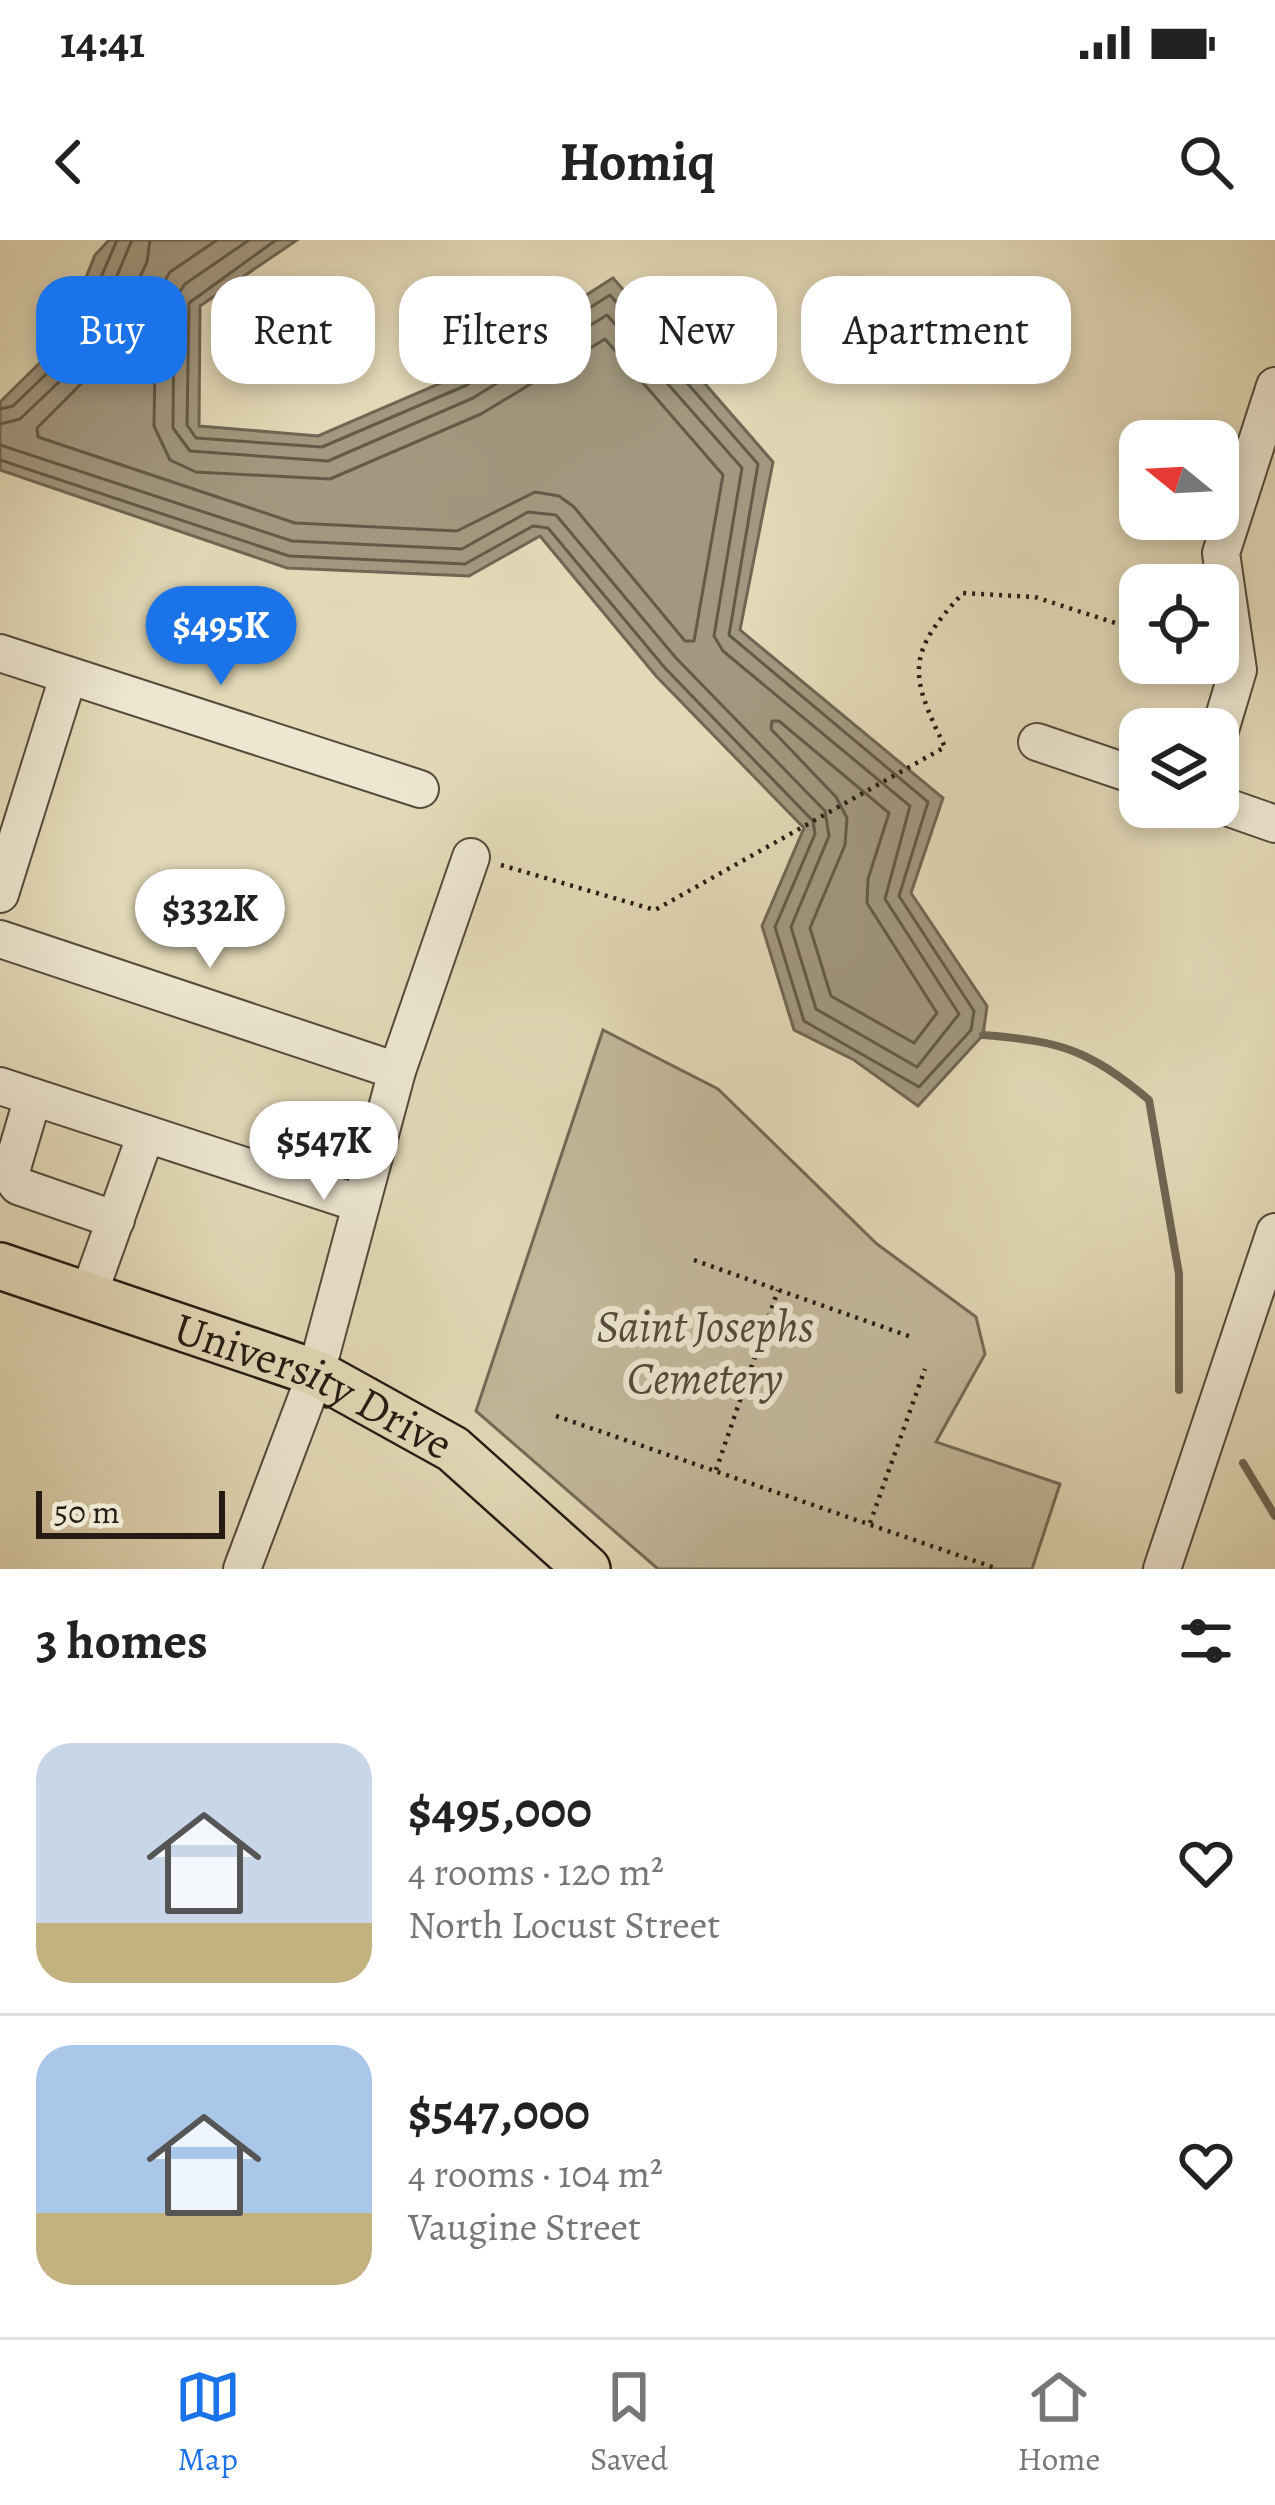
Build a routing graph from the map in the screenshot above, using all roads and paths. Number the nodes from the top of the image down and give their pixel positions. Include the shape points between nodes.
1 (1275, 386) edge
2 (1119, 624) edge
3 (0, 653) edge
4 (68, 677) junction
5 (1226, 708) edge
6 (1037, 742) dead end
7 (1119, 770) edge
8 (420, 789) dead end
9 (1239, 811) edge
10 (1275, 824) edge
11 (471, 856) joint
12 (0, 894) edge
13 (0, 938) edge
14 (397, 1071) junction
15 (16, 1092) edge
16 (146, 1134) junction
17 (361, 1204) junction
18 (116, 1220) junction
19 (1275, 1232) edge
20 (694, 1261) dead end
21 (0, 1266) edge
22 (778, 1290) junction
23 (88, 1296) junction
24 (914, 1338) dead end
25 (925, 1370) dead end
26 (316, 1373) junction
27 (556, 1416) dead end
28 (716, 1470) junction
29 (870, 1523) junction
30 (242, 1569) edge
31 (587, 1569) edge
32 (998, 1569) edge
33 (1162, 1569) edge

1 - 5 street via 1221,554 1238,670
2 - 11 path via 1035,597 963,593 925,634 917,690 945,747 655,910
3 - 4 street
4 - 8 street
4 - 12 street
6 - 7 street
9 - 10 street
11 - 14 street
13 - 14 street
14 - 17 street
15 - 16 street
15 - 18 street via 10,1175 18,1186
16 - 17 street
16 - 18 street
17 - 26 street
18 - 23 street
19 - 33 street
20 - 22 path
21 - 23 main road, University Drive
22 - 24 path
22 - 28 path
23 - 26 main road, University Drive
25 - 29 path
26 - 30 street
26 - 31 main road, University Drive via 453,1449
27 - 28 path
28 - 29 path
29 - 32 path

